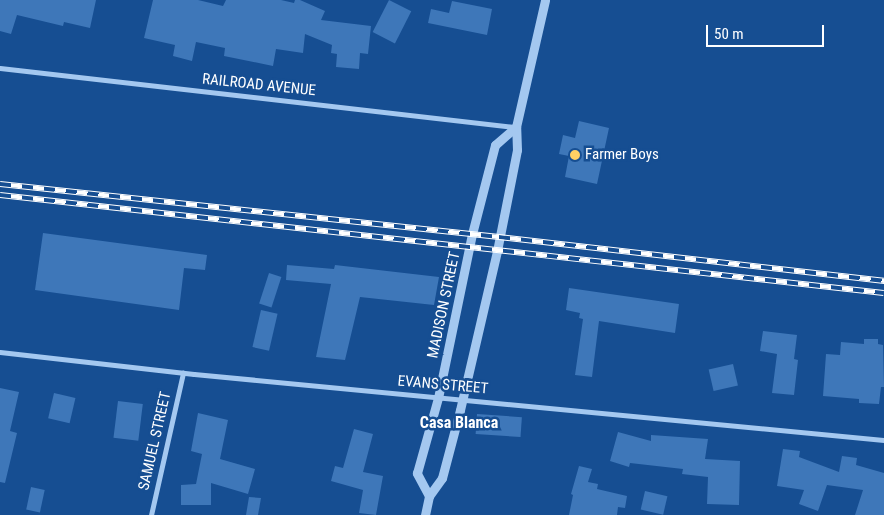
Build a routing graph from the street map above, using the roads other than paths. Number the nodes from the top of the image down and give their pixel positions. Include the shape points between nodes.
1 (545, 0) edge
2 (0, 68) edge
3 (516, 127) junction
4 (0, 352) edge
5 (183, 373) junction
6 (438, 398) junction
7 (462, 400) junction
8 (884, 440) edge
9 (430, 496) junction
10 (151, 515) edge
11 (425, 515) edge

1 - 3 street
2 - 3 street, RAILROAD AVENUE
3 - 6 street, MADISON STREET via 495,145 472,234
3 - 7 street via 517,150
4 - 5 street, EVANS STREET
5 - 6 street, EVANS STREET
5 - 10 street, SAMUEL STREET
6 - 7 street, EVANS STREET
6 - 9 street, MADISON STREET via 417,473
7 - 8 street, EVANS STREET
7 - 9 street via 442,478
9 - 11 street

